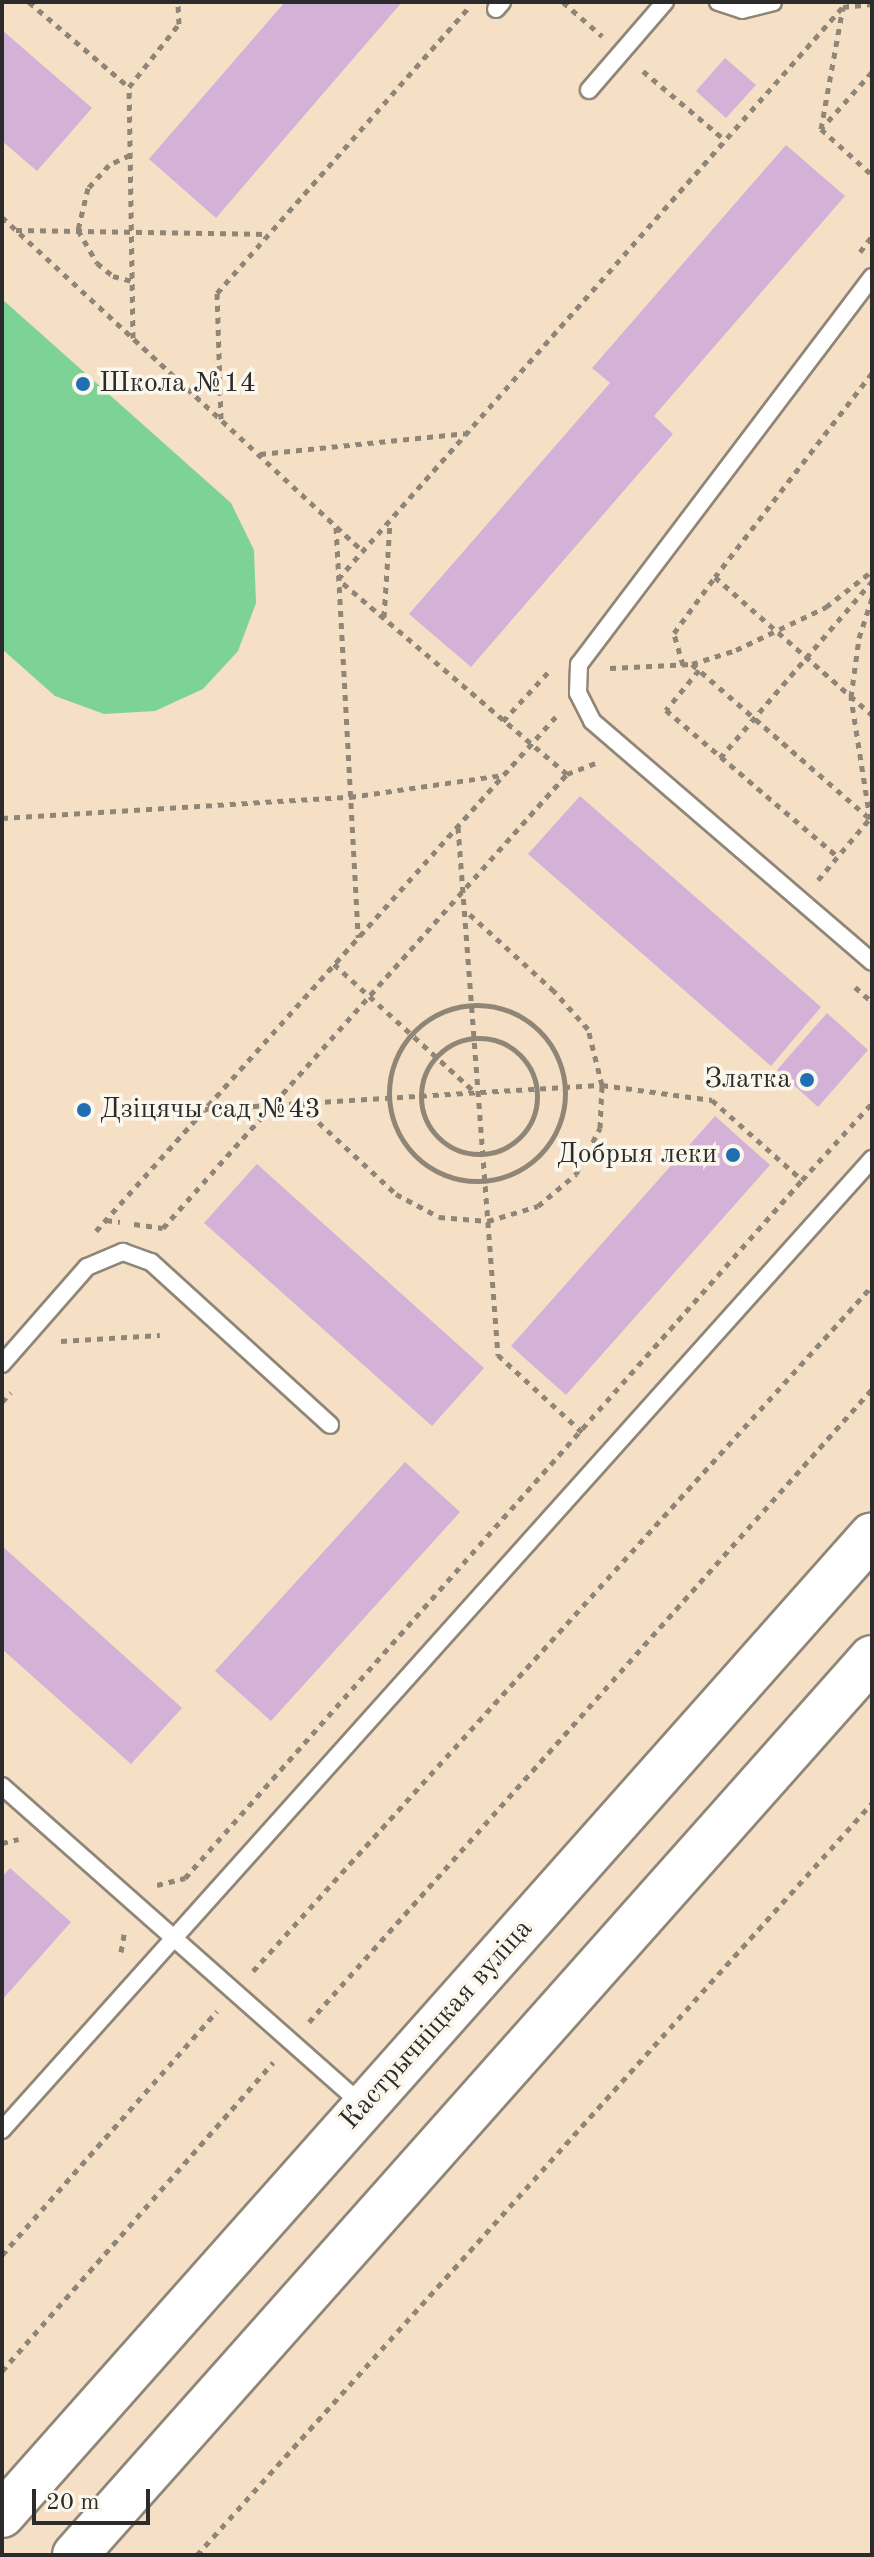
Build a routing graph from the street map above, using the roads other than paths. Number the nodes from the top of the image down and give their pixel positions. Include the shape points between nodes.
1 (665, 2) edge
2 (718, 2) edge
3 (773, 2) edge
4 (589, 90) dead end
5 (872, 277) edge
6 (872, 962) edge
7 (872, 1159) edge
8 (2, 1364) edge
9 (330, 1425) dead end
10 (872, 1535) edge
11 (872, 1658) edge
12 (2, 1786) edge
13 (171, 1939) junction
14 (364, 2106) junction
15 (2, 2130) edge
16 (2, 2515) edge
17 (75, 2555) edge

1 - 4 lane
2 - 3 lane via 742,10
5 - 6 lane via 579,664 578,693 592,721
7 - 13 lane
8 - 9 lane via 87,1267 123,1252 151,1262
10 - 14 main road, Кастрычніцкая вуліца
11 - 17 main road
12 - 13 lane
13 - 14 lane
13 - 15 lane
14 - 16 main road, Кастрычніцкая вуліца

